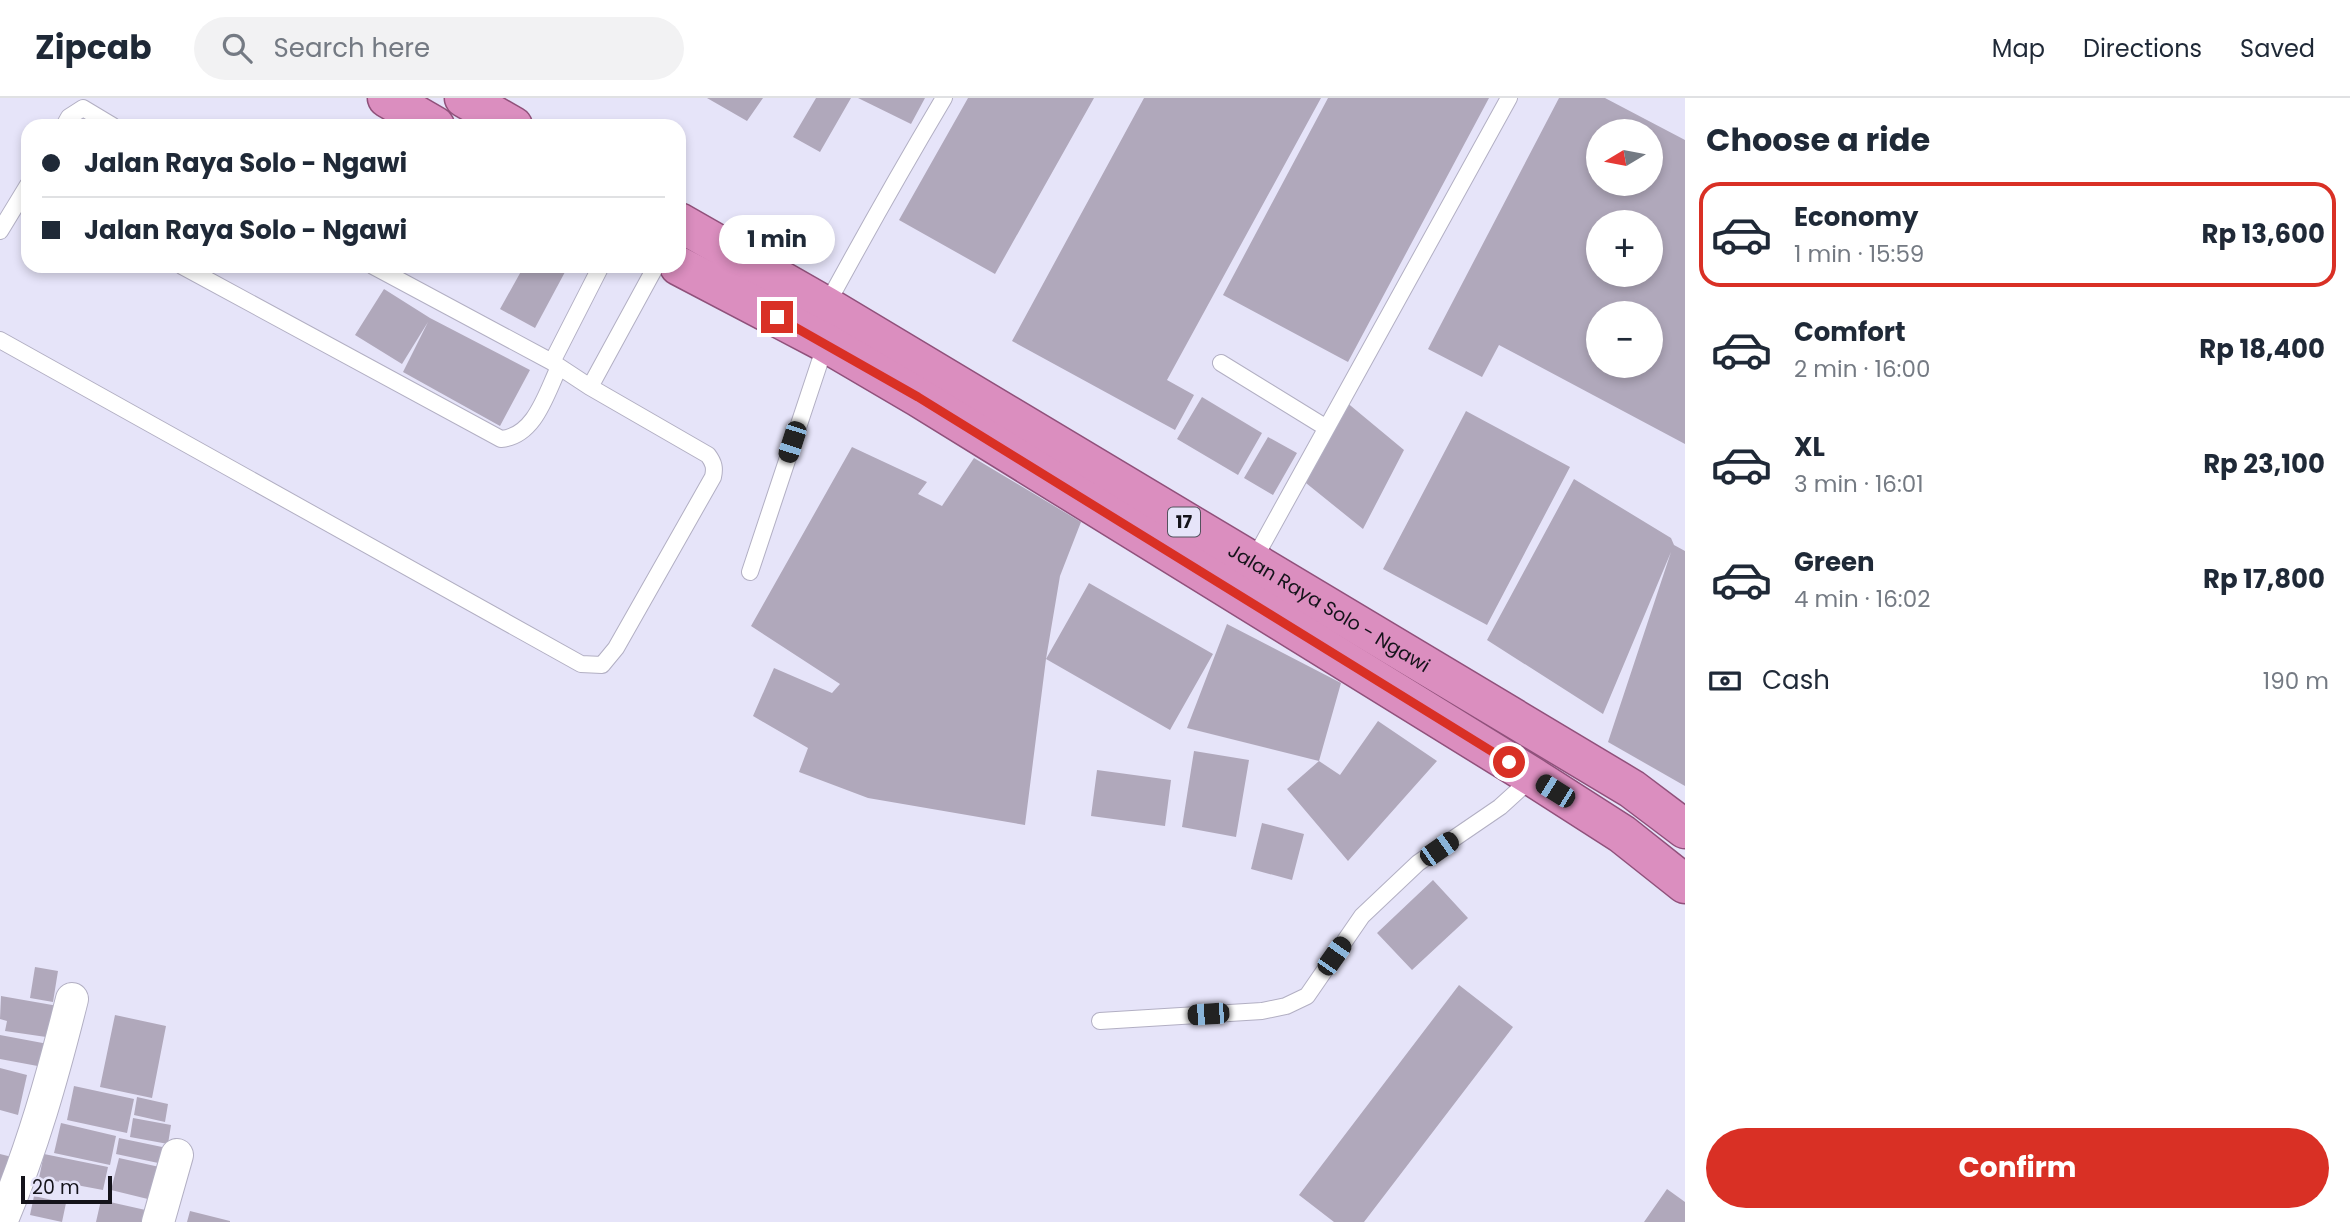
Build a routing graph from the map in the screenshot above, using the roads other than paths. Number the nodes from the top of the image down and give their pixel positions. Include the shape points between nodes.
1 (387, 98) edge
2 (464, 98) edge
3 (944, 98) edge
4 (1509, 98) edge
5 (68, 119) edge
6 (101, 119) edge
7 (423, 119) edge
8 (501, 119) edge
9 (21, 197) edge
10 (686, 227) edge
11 (0, 232) edge
12 (686, 269) edge
13 (195, 273) edge
14 (386, 273) edge
15 (598, 273) edge
16 (652, 273) edge
17 (826, 325) junction
18 (0, 340) edge
19 (1221, 363) dead end
20 (556, 365) junction
21 (590, 387) junction
22 (1325, 427) junction
23 (1252, 563) junction
24 (750, 572) dead end
25 (1533, 777) junction
26 (1685, 829) edge
27 (1685, 884) edge
28 (72, 999) dead end
29 (1100, 1021) dead end
30 (177, 1155) dead end
31 (1, 1222) edge
32 (158, 1222) edge

1 - 7 highway
2 - 8 highway
3 - 17 lane via 883,200
4 - 22 lane
5 - 6 lane via 83,108
9 - 11 lane
10 - 17 highway, Jalan Raya Solo - Ngawi / 17
12 - 17 highway, Jalan Raya Solo - Ngawi / 17
13 - 20 lane via 501,439 517,436 531,424
14 - 20 lane
15 - 20 lane
16 - 21 lane
17 - 23 highway, Jalan Raya Solo - Ngawi / 17
17 - 24 lane
17 - 25 highway, Jalan Raya Solo - Ngawi / 17 via 918,397
18 - 21 lane via 581,664 595,666 617,648 715,469 708,455
19 - 22 lane
20 - 21 lane
22 - 23 lane
23 - 26 highway, Jalan Raya Solo - Ngawi / 17 via 1632,789
25 - 27 highway, Jalan Raya Solo - Ngawi / 17 via 1622,834
25 - 29 lane via 1500,807 1418,863 1362,916 1307,996 1262,1011
28 - 31 street via 41,1114
30 - 32 street

